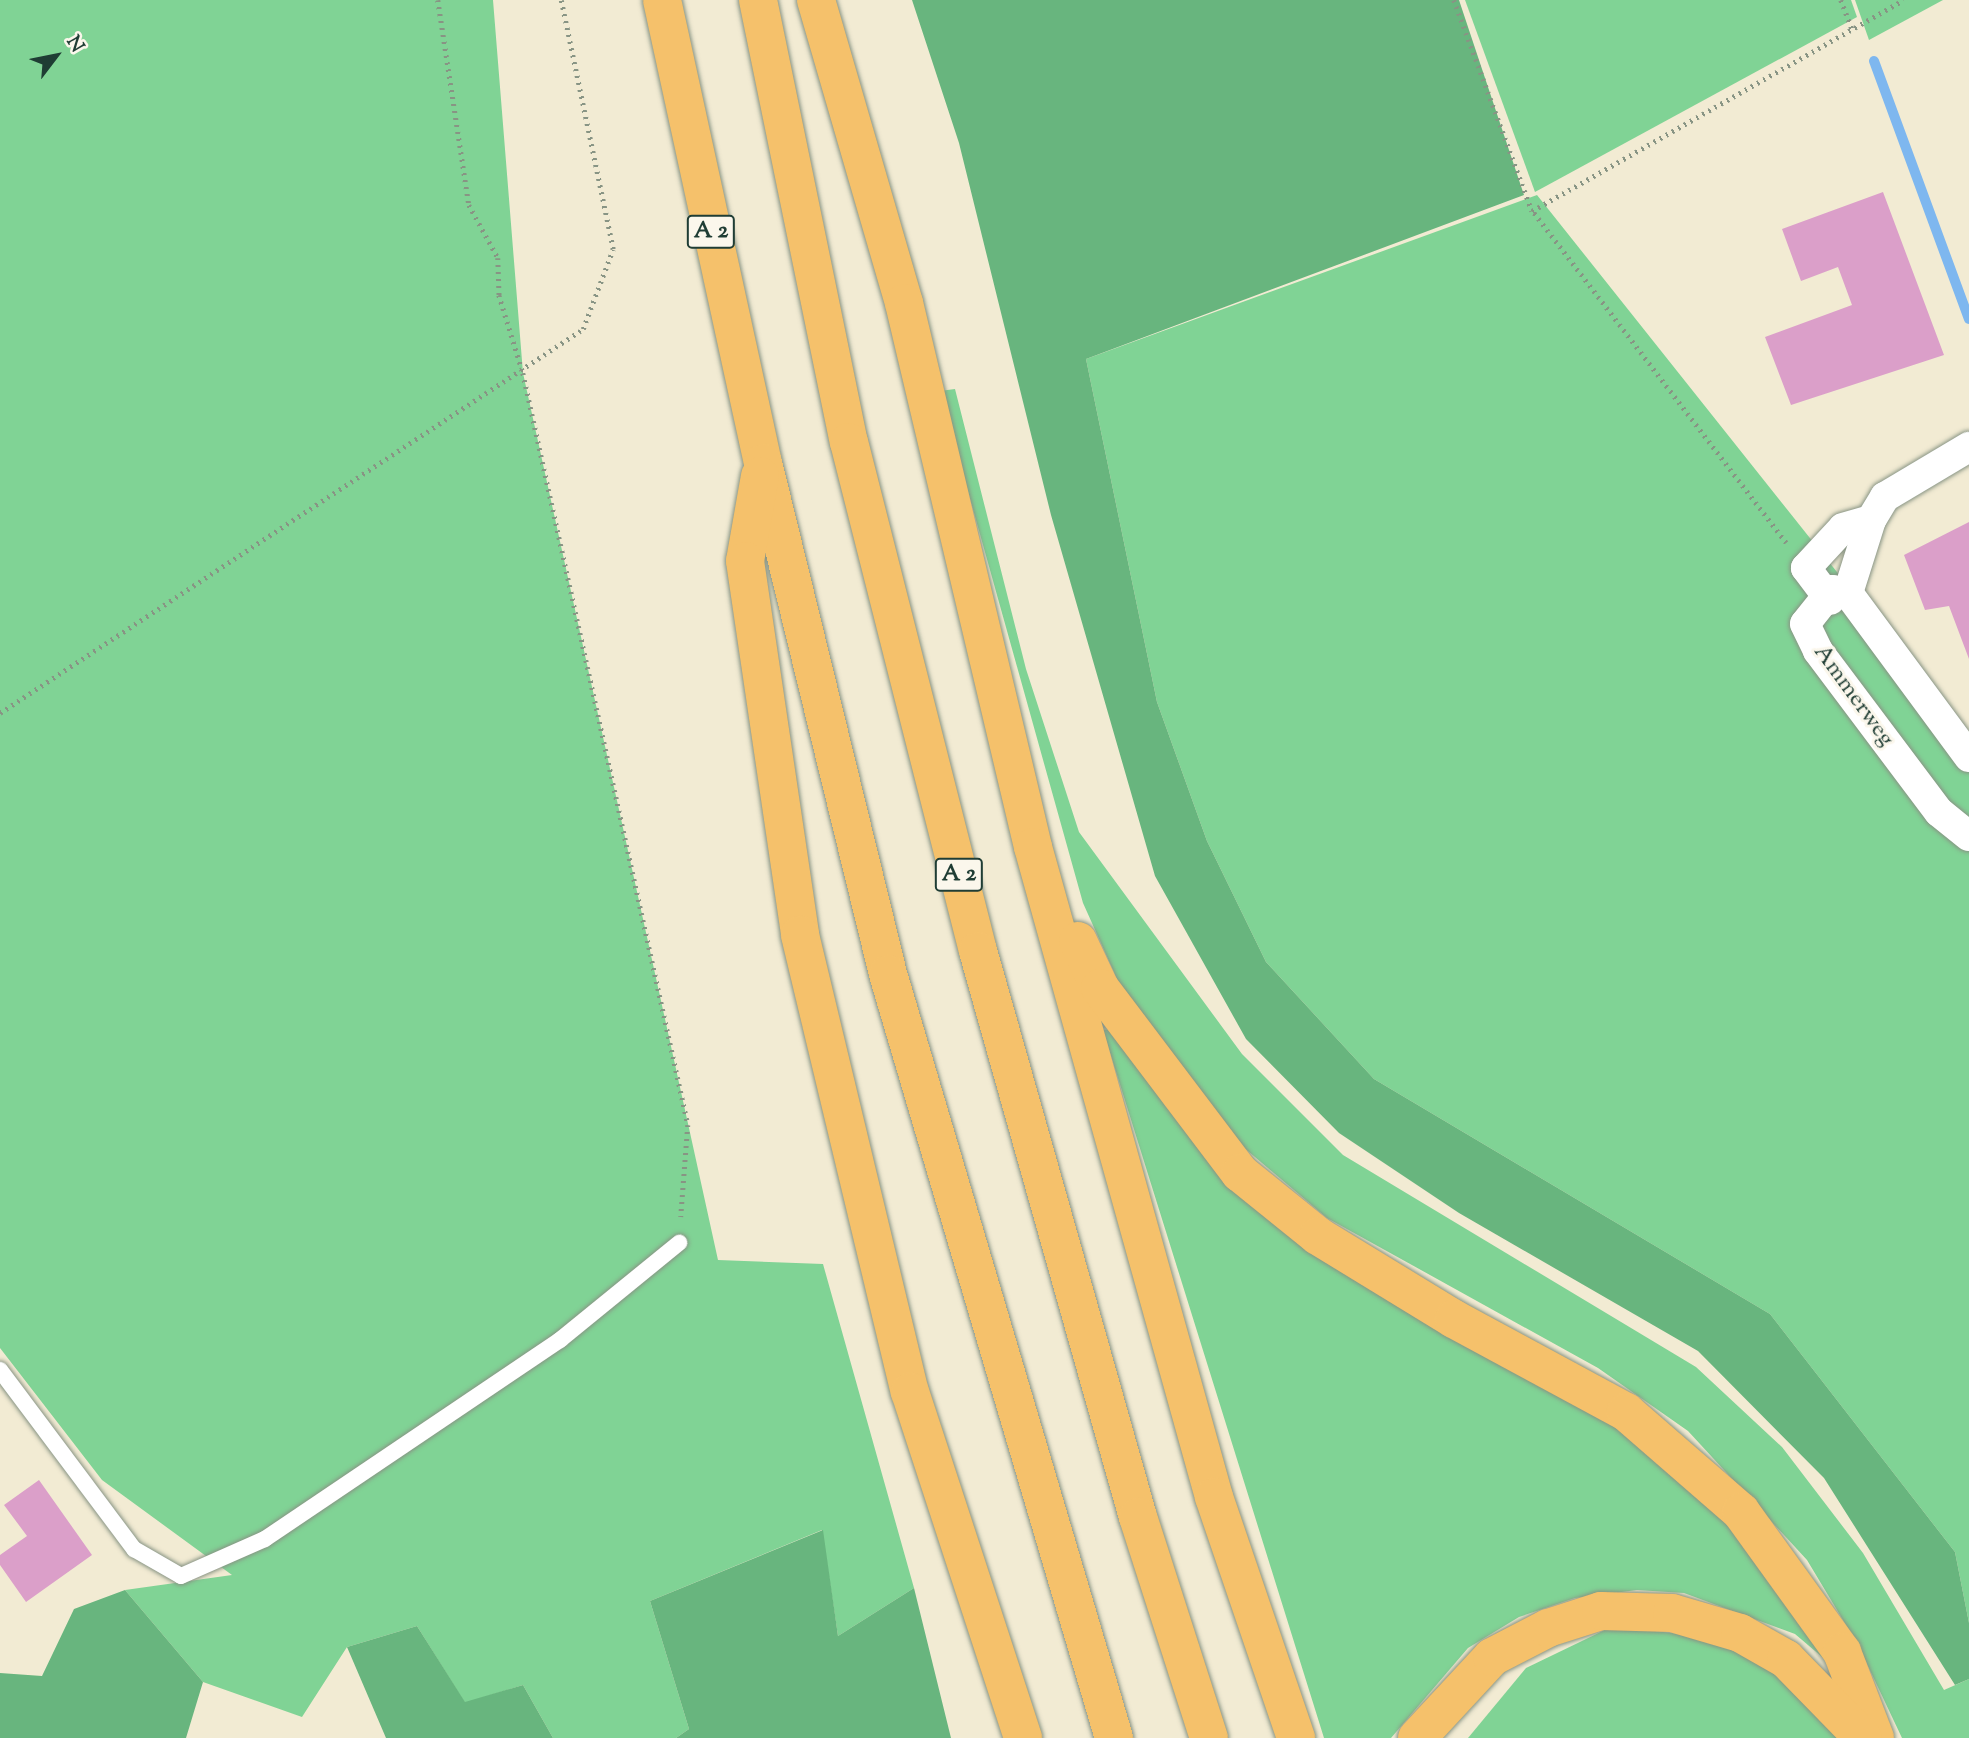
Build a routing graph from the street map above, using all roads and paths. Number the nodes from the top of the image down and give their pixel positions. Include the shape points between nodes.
1 (438, 0) edge
2 (561, 0) edge
3 (662, 0) edge
4 (758, 0) edge
5 (816, 0) edge
6 (1454, 0) edge
7 (1841, 0) edge
8 (1903, 0) edge
9 (1853, 31) junction
10 (1532, 211) junction
11 (523, 373) junction
12 (1969, 447) edge
13 (763, 463) junction
14 (1871, 520) junction
15 (1806, 568) junction
16 (1839, 597) junction
17 (0, 713) edge
18 (1969, 757) edge
19 (1969, 836) edge
20 (1033, 847) junction
21 (679, 1243) joint
22 (0, 1370) edge
23 (992, 1647) junction
24 (1005, 1738) edge
25 (1023, 1738) edge
26 (1114, 1738) edge
27 (1209, 1738) edge
28 (1296, 1738) edge
29 (1417, 1738) edge
30 (1863, 1738) edge
31 (1875, 1738) edge

1 - 11 path via 469,205 498,258 499,295
2 - 11 path via 613,249 583,329
3 - 13 highway, A 2
4 - 27 highway, A 2 via 849,442 978,951 1138,1517
5 - 20 highway via 904,303
6 - 10 path
7 - 9 path
8 - 9 path
9 - 10 path
10 - 15 path
11 - 17 path via 445,416
11 - 21 path via 688,1125
12 - 14 street via 1885,497
13 - 23 highway via 745,561 800,935 906,1379
13 - 26 highway, A 2 via 888,974
14 - 15 street via 1843,528
14 - 16 street
15 - 16 street
16 - 18 street
16 - 19 street, Ammerweg via 1805,624 1818,651 1939,812
20 - 28 highway via 1214,1497
20 - 31 highway via 1100,988 1240,1173 1318,1236 1454,1319 1626,1412 1683,1456 1789,1572 1842,1652
21 - 22 lane via 560,1340 288,1524 181,1576 134,1549
23 - 24 highway
23 - 25 highway
29 - 30 highway via 1492,1657 1548,1628 1601,1611 1672,1613 1741,1633 1786,1659

